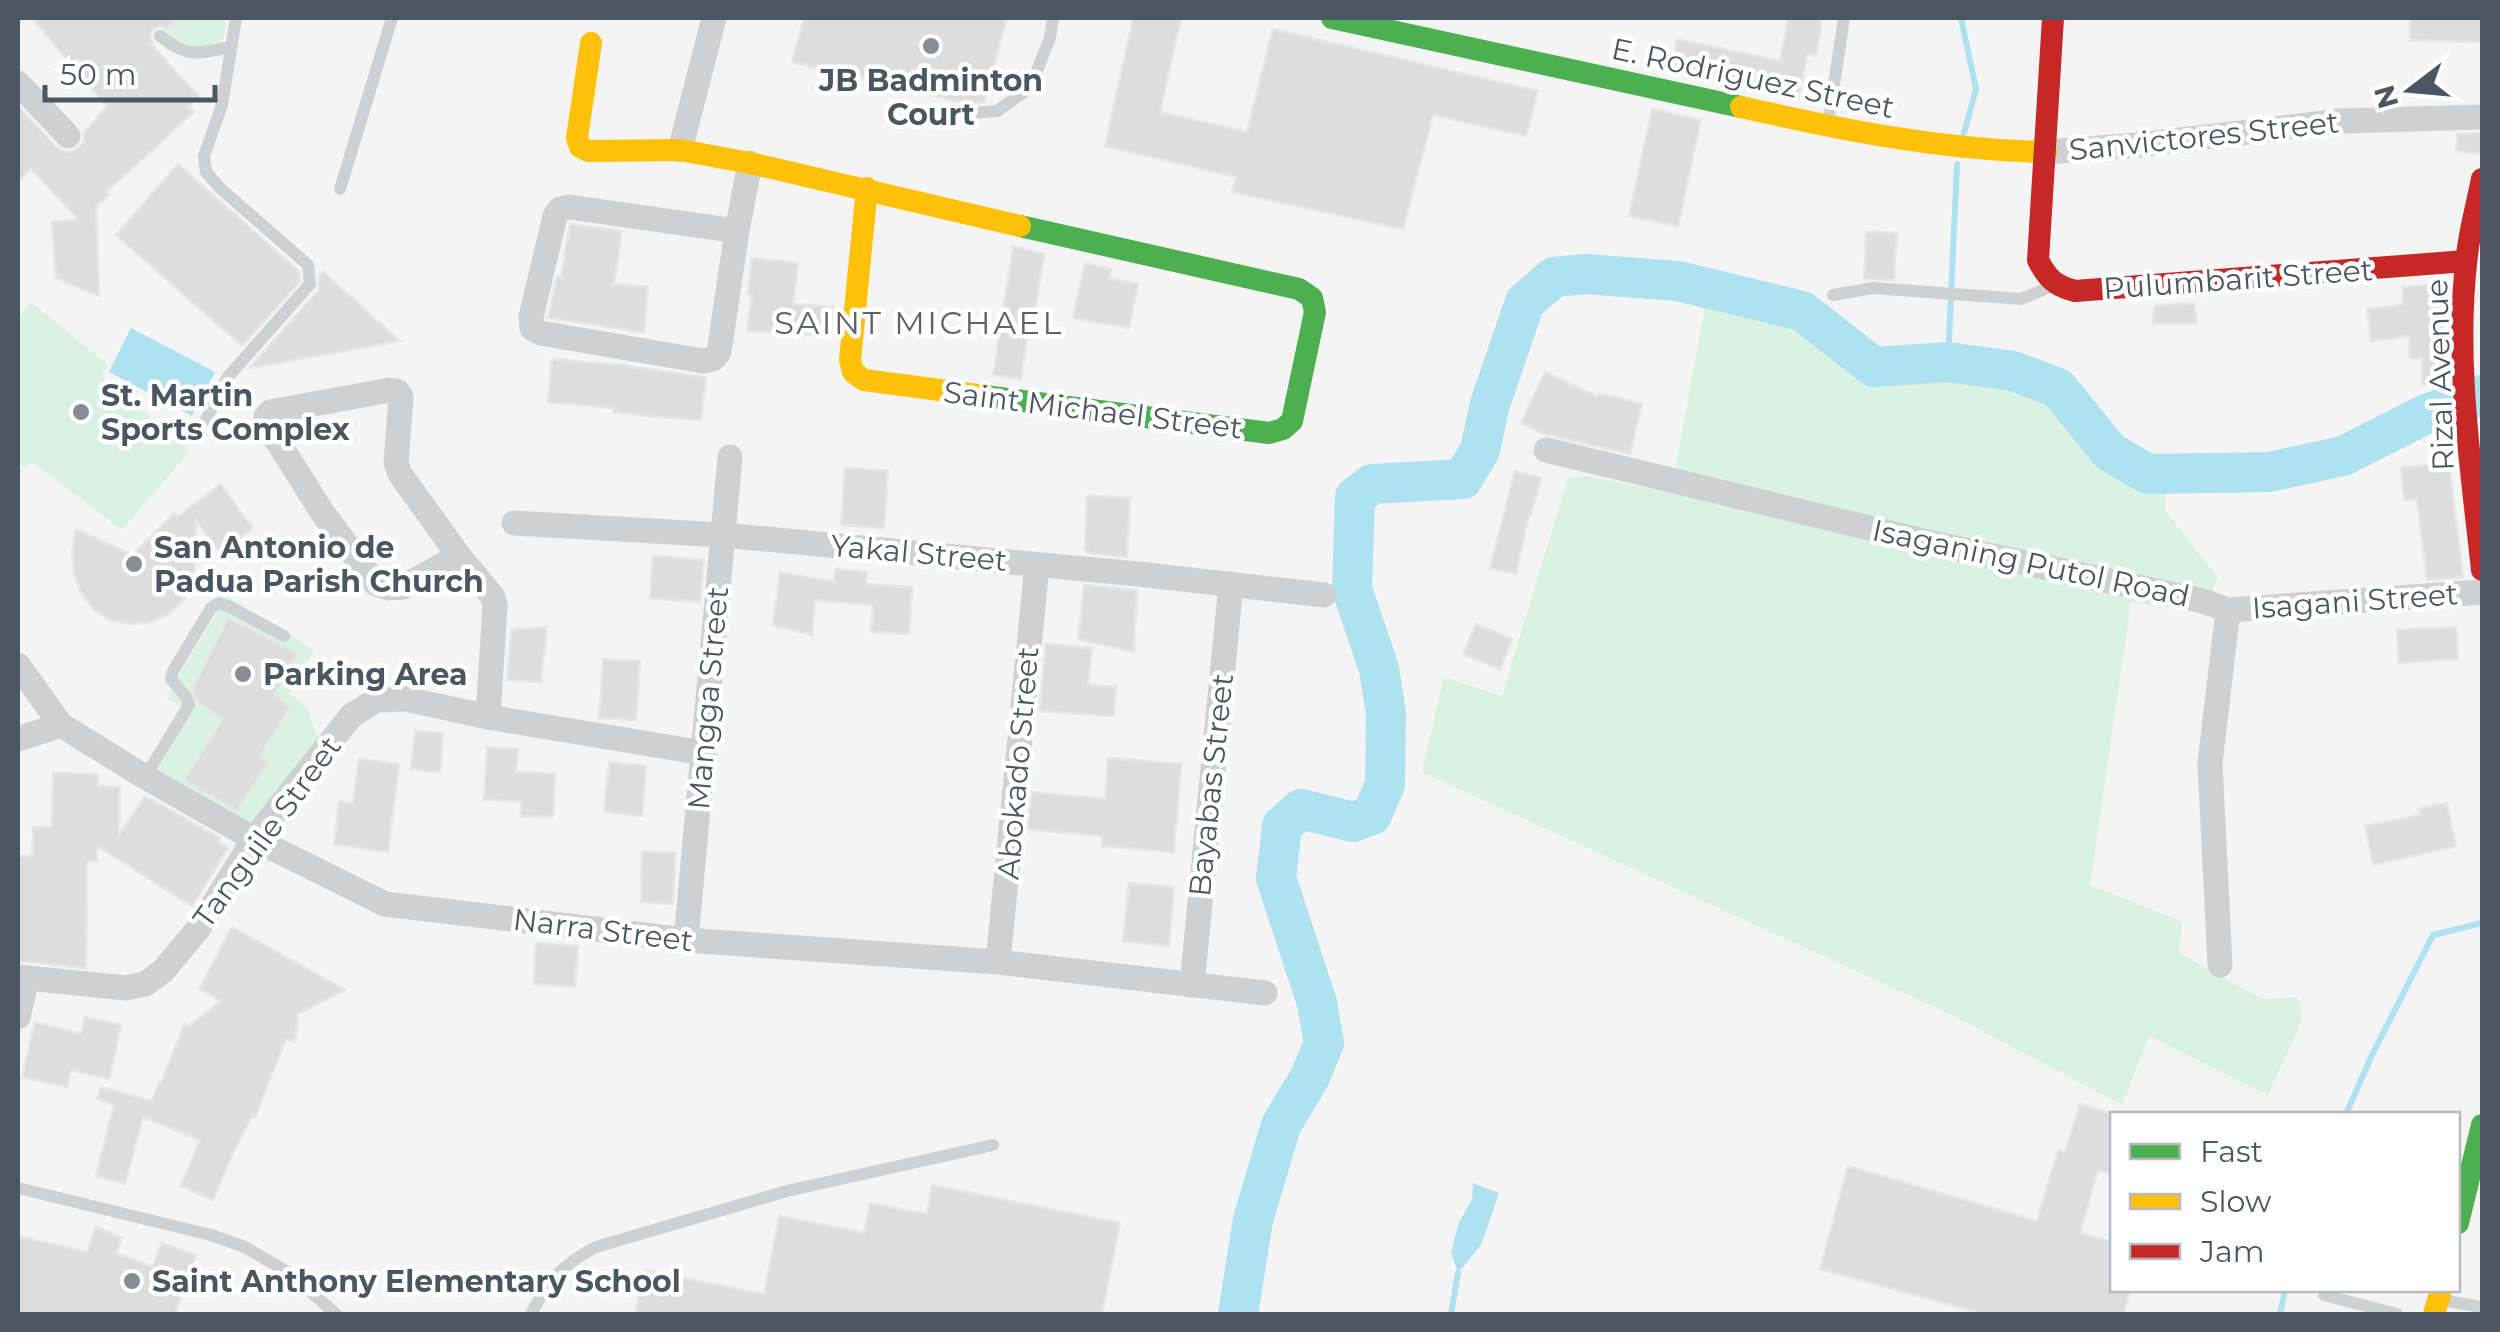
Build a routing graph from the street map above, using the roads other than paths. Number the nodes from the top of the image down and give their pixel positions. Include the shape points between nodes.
1 (236, 18) edge
2 (392, 18) edge
3 (714, 18) edge
4 (1053, 18) edge
5 (1332, 18) edge
6 (1844, 18) edge
7 (2054, 18) edge
8 (160, 36) dead end
9 (591, 43) dead end
10 (230, 46) junction
11 (18, 83) edge
12 (2482, 117) edge
13 (928, 118) dead end
14 (1828, 126) junction
15 (68, 136) dead end
16 (680, 150) junction
17 (2046, 152) junction
18 (750, 162) junction
19 (2482, 180) edge
20 (867, 188) junction
21 (340, 189) dead end
22 (737, 232) junction
23 (2474, 260) edge
24 (2054, 285) junction
25 (1834, 295) dead end
26 (206, 420) dead end
27 (2472, 435) edge
28 (1546, 450) dead end
29 (730, 456) dead end
30 (514, 523) dead end
31 (723, 535) junction
32 (458, 556) junction
33 (1036, 564) junction
34 (2482, 570) edge
35 (1231, 584) junction
36 (2482, 592) edge
37 (1324, 595) dead end
38 (2228, 610) junction
39 (284, 636) dead end
40 (18, 664) edge
41 (488, 717) junction
42 (61, 725) junction
43 (18, 739) edge
44 (704, 753) junction
45 (145, 777) junction
46 (254, 839) junction
47 (686, 940) junction
48 (998, 962) junction
49 (2220, 965) dead end
50 (22, 977) edge
51 (1192, 985) junction
52 (1265, 993) dead end
53 (18, 1017) edge
54 (2482, 1125) edge
55 (993, 1144) dead end
56 (18, 1188) edge
57 (2460, 1215) edge
58 (2324, 1295) dead end
59 (2438, 1301) edge
60 (2482, 1307) edge
61 (336, 1314) edge
62 (531, 1314) edge
63 (2397, 1314) edge

1 - 10 lane
2 - 21 lane
3 - 16 street
4 - 13 lane via 1030,88 997,110
5 - 14 street, E. Rodriguez Street
6 - 14 lane
7 - 17 street
8 - 10 lane via 179,50
9 - 16 street, Saint Michael Street via 580,147
10 - 26 lane via 206,172 308,266 310,284 227,378
11 - 15 street
12 - 17 street, Sanvictores Street via 2341,121
14 - 17 street, E. Rodriguez Street via 1950,149
16 - 18 street, Saint Michael Street
17 - 24 street via 2038,260
18 - 20 street, Saint Michael Street
18 - 22 street
19 - 23 street, Rizal Avenue
20 - 20 street, Saint Michael Street via 1299,289 1312,298 1315,312 1292,421 1269,433 864,380 850,360
22 - 22 street via 720,352 712,359 532,328 560,209
23 - 24 street, Pulumbarit Street via 2075,291
23 - 27 street, Rizal Avenue via 2464,375
24 - 25 lane via 2021,299 1873,288
27 - 34 street, Rizal Avenue
28 - 38 street, Isaganing Putol Road
29 - 31 street, Mangga Street
30 - 31 street, Yakal Street
31 - 33 street, Yakal Street
31 - 44 street, Mangga Street
32 - 32 street via 396,464 397,390 270,412 268,426 376,584 403,587
32 - 41 street via 495,605
33 - 35 street, Yakal Street
33 - 48 street, Abokado Street
35 - 37 street, Yakal Street
35 - 51 street, Bayabas Street
36 - 38 street, Isagani Street
38 - 49 street, Isaganing Putol Road via 2210,763
39 - 45 lane via 228,606 211,608 173,670 189,705
40 - 42 street, Narra Street
41 - 44 street, Tanguile Street
41 - 46 street, Tanguile Street via 406,699 376,700 351,716
42 - 43 street
42 - 45 street, Narra Street
44 - 47 street, Mangga Street
45 - 46 street, Narra Street
46 - 47 street, Narra Street via 386,904
46 - 50 street, Tanguile Street via 198,929 146,984 126,988
47 - 48 street, Narra Street
48 - 51 street, Narra Street
50 - 53 street
51 - 52 street, Narra Street
54 - 57 street
55 - 62 lane via 787,1192 596,1247 572,1260
56 - 61 lane via 245,1247 289,1273
58 - 63 lane
59 - 60 lane

